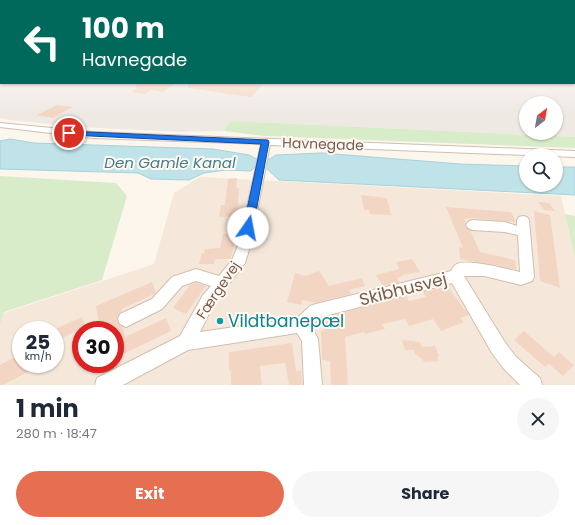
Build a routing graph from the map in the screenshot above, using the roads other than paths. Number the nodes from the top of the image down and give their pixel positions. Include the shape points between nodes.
1 (0, 125) edge
2 (266, 142) junction
3 (575, 154) edge
4 (472, 225) dead end
5 (456, 276) junction
6 (222, 282) junction
7 (126, 319) dead end
8 (302, 325) junction
9 (186, 342) junction
10 (104, 385) edge
11 (313, 385) edge
12 (533, 385) edge

1 - 2 street, Havnegade via 93,135
2 - 3 street, Havnegade
2 - 6 street, Færgevej via 245,243 238,263
4 - 5 street, Skibhusvej via 523,226 527,277 521,279 484,270 466,269 460,269
5 - 8 street, Skibhusvej via 316,310
5 - 12 street, Skibhusvej via 498,348
6 - 7 street via 196,275 176,281 158,304
6 - 9 street, Færgevej via 208,300
8 - 9 street
8 - 11 street via 310,339
9 - 10 street

